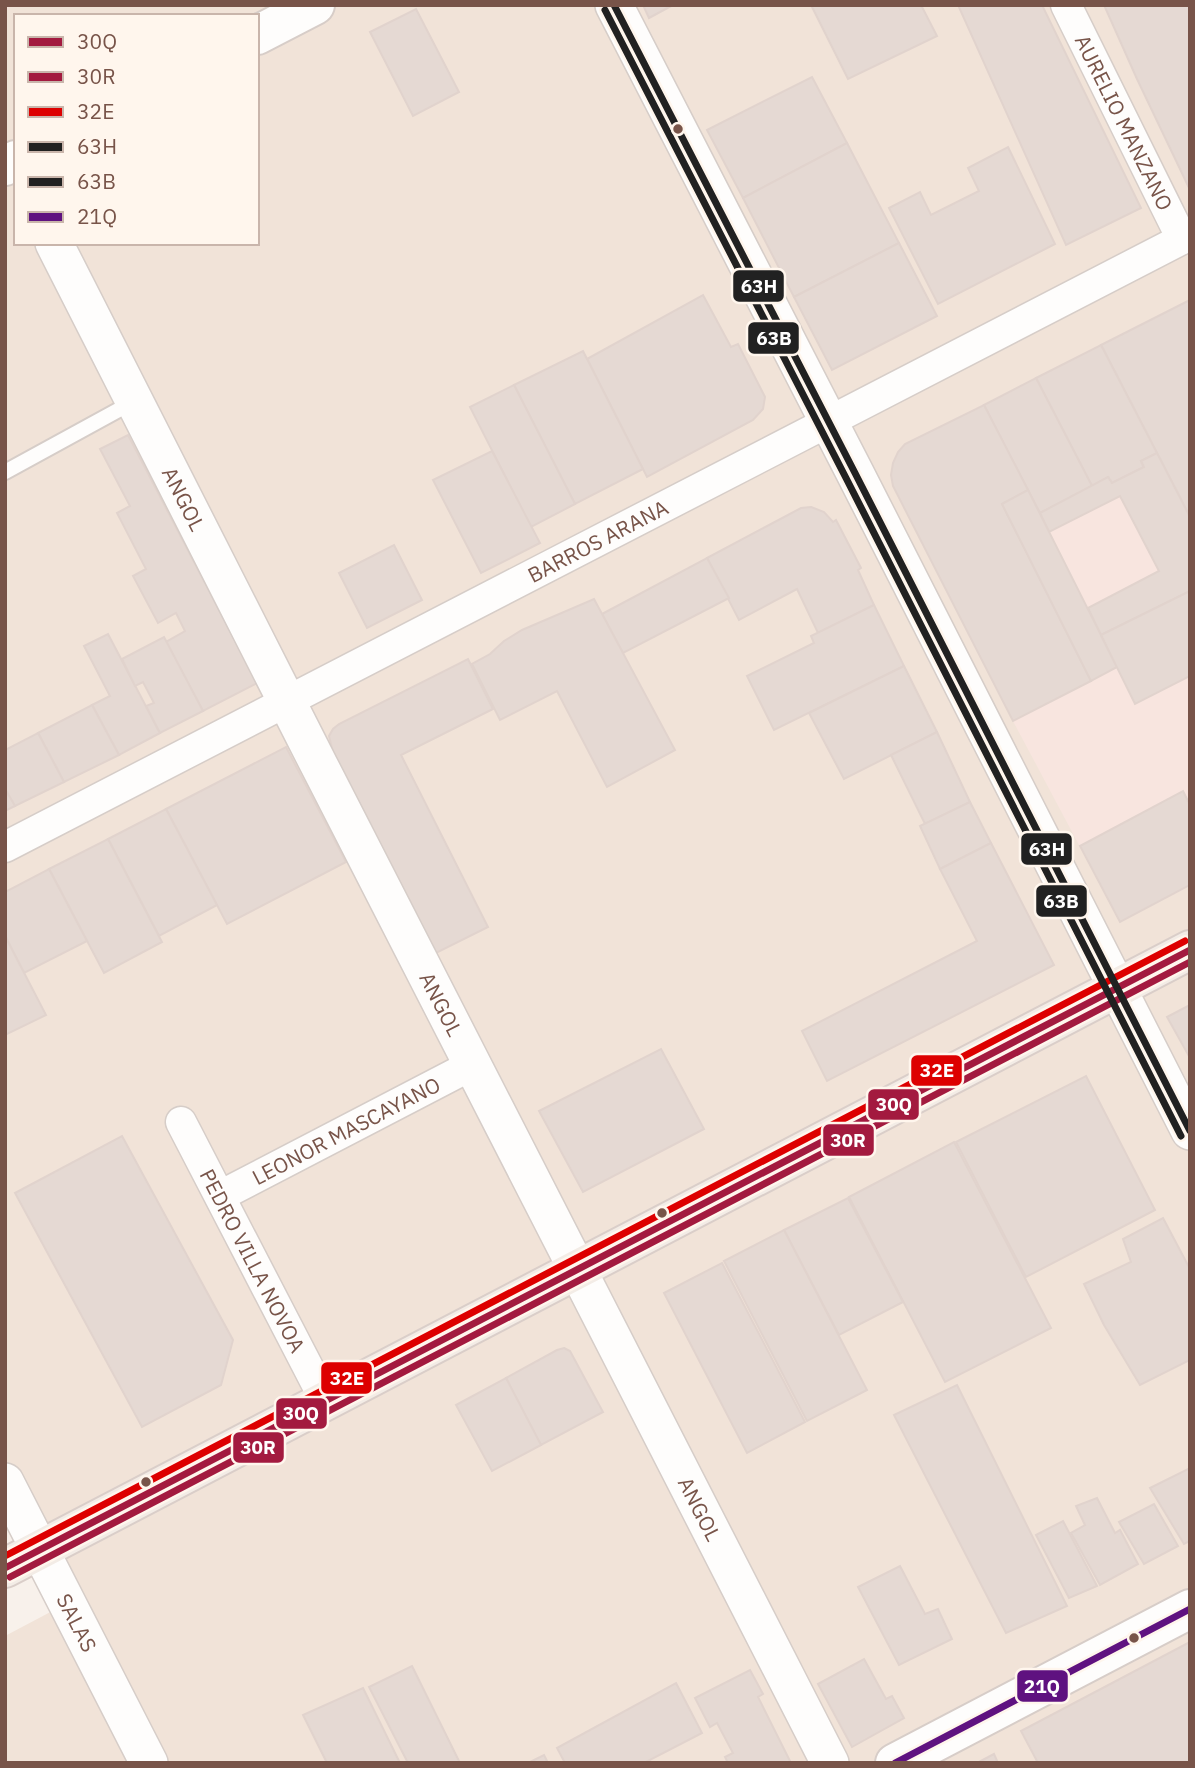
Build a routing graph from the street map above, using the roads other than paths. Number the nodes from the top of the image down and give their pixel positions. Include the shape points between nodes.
1 (315, 5) edge
2 (614, 5) edge
3 (1066, 5) edge
4 (259, 34) edge
5 (1186, 237) edge
6 (55, 245) edge
7 (134, 401) junction
8 (828, 422) junction
9 (5, 472) edge
10 (286, 701) junction
11 (5, 847) edge
12 (1190, 950) edge
13 (1117, 988) junction
14 (472, 1065) junction
15 (181, 1122) dead end
16 (1190, 1131) edge
17 (220, 1196) junction
18 (577, 1268) junction
19 (325, 1400) junction
20 (5, 1482) edge
21 (40, 1549) junction
22 (5, 1567) edge
23 (1190, 1609) edge
24 (149, 1763) edge
25 (830, 1763) edge
26 (895, 1763) edge

1 - 4 main road
2 - 8 street
3 - 5 street, AURELIO MANZANO
5 - 8 street, BARROS ARANA
6 - 7 street, ANGOL
7 - 9 lane
7 - 10 street, ANGOL
8 - 10 street, BARROS ARANA
8 - 13 street
10 - 11 street, BARROS ARANA
10 - 14 street, ANGOL
12 - 13 main road
13 - 16 street
13 - 18 main road
14 - 17 street, LEONOR MASCAYANO
14 - 18 street, ANGOL
15 - 17 street, PEDRO VILLA NOVOA
17 - 19 street, PEDRO VILLA NOVOA
18 - 19 main road
18 - 25 street, ANGOL
19 - 21 main road
20 - 21 street, SALAS
21 - 22 main road
21 - 24 street, SALAS
23 - 26 main road

